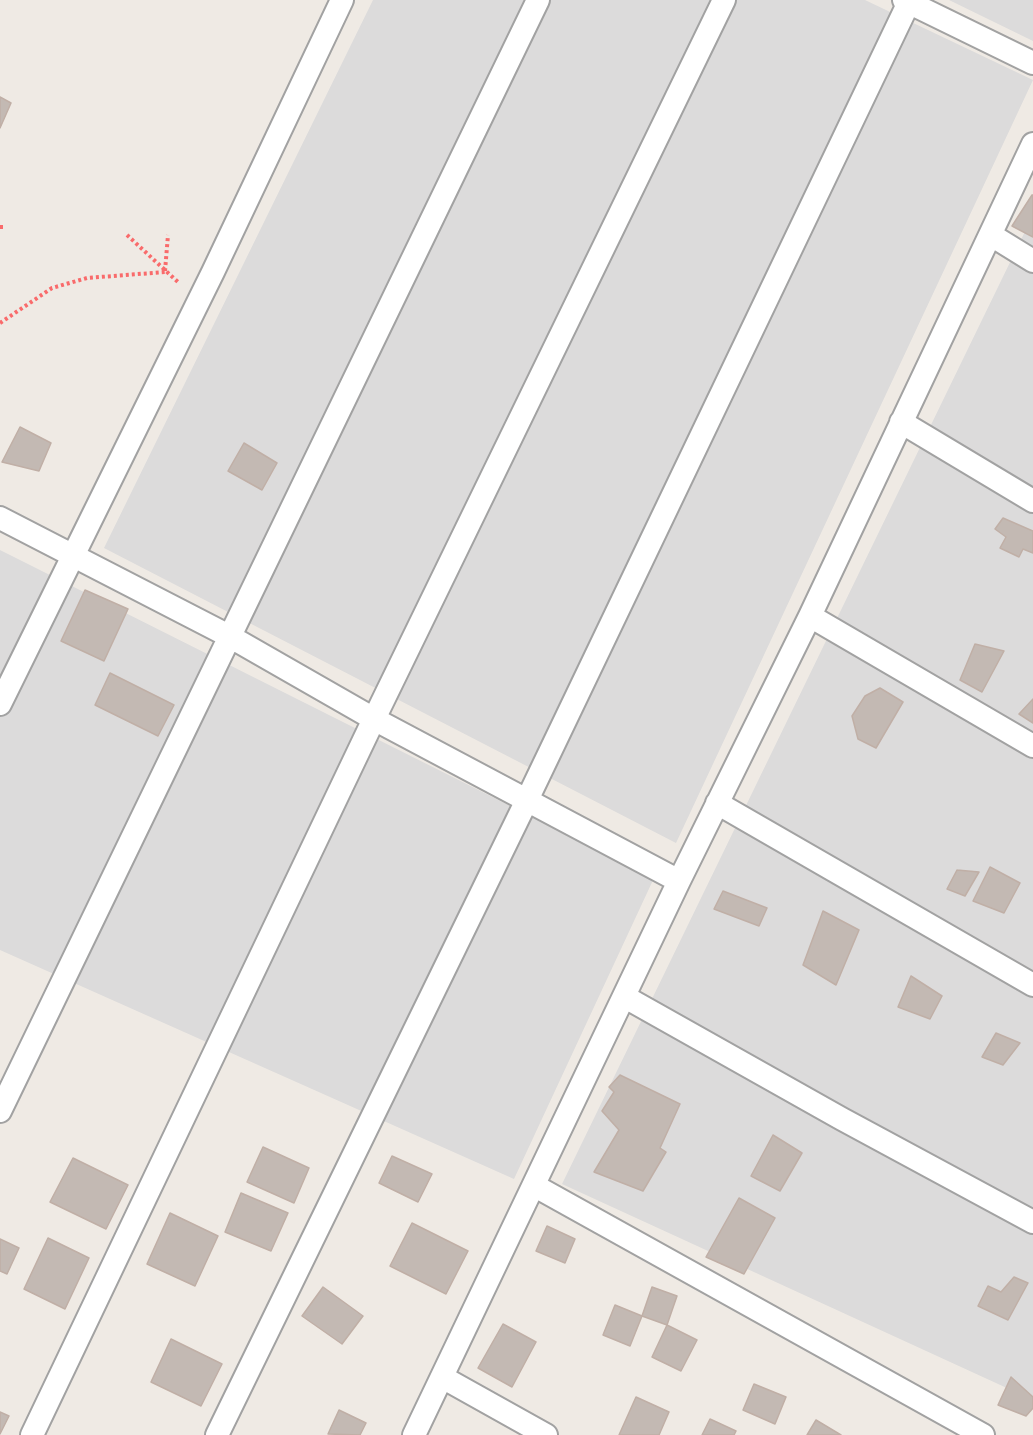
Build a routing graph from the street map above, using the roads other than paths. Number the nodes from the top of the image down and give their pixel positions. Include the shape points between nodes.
1 (342, 0) edge
2 (538, 0) edge
3 (724, 0) edge
4 (908, 1) edge
5 (1033, 63) edge
6 (1033, 144) edge
7 (991, 235) junction
8 (1033, 261) edge
9 (901, 422) junction
10 (1033, 501) edge
11 (0, 518) edge
12 (72, 555) junction
13 (810, 616) junction
14 (230, 636) junction
15 (0, 704) edge
16 (374, 718) junction
17 (1033, 746) edge
18 (527, 800) junction
19 (717, 803) junction
20 (679, 881) junction
21 (1033, 985) edge
22 (625, 997) junction
23 (0, 1111) edge
24 (535, 1186) junction
25 (1033, 1222) edge
26 (442, 1377) junction
27 (32, 1435) edge
28 (217, 1435) edge
29 (414, 1435) edge
30 (546, 1435) edge
31 (983, 1435) edge

1 - 12 street
2 - 14 street
3 - 16 street
4 - 5 street
4 - 18 street
6 - 7 street
7 - 8 street
7 - 9 street
9 - 10 street
9 - 13 street
11 - 12 street
12 - 14 street
12 - 15 street
13 - 17 street
13 - 19 street
14 - 16 street
14 - 23 street
16 - 18 street
16 - 27 street
18 - 20 street
18 - 28 street
19 - 20 street
19 - 21 street
20 - 22 street
22 - 24 street
22 - 25 street
24 - 26 street
24 - 31 street
26 - 29 street
26 - 30 street

